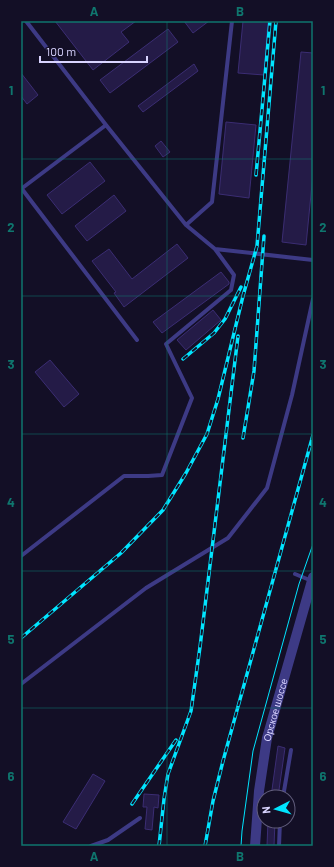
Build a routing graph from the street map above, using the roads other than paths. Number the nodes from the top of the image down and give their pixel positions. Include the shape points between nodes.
1 (26, 21) edge
2 (232, 21) edge
3 (106, 125) junction
4 (22, 189) edge
5 (186, 225) junction
6 (215, 249) junction
7 (313, 260) edge
8 (313, 299) edge
9 (137, 340) dead end
10 (21, 556) edge
11 (295, 574) dead end
12 (312, 579) edge
13 (21, 684) edge
14 (291, 750) dead end
15 (284, 789) edge
16 (140, 818) dead end
17 (280, 829) edge
18 (91, 846) edge
19 (254, 846) edge
20 (279, 846) edge

1 - 3 lane
2 - 5 lane via 212,202
3 - 4 lane
3 - 5 lane
4 - 9 lane
5 - 6 lane
6 - 7 lane
6 - 10 lane via 234,275 231,290 166,344 192,398 162,475 124,476
8 - 13 lane via 292,395 267,488 228,538 146,588
11 - 12 lane
12 - 19 street, Орское шоссе via 267,738
14 - 15 lane
16 - 18 lane via 108,840
17 - 20 lane

